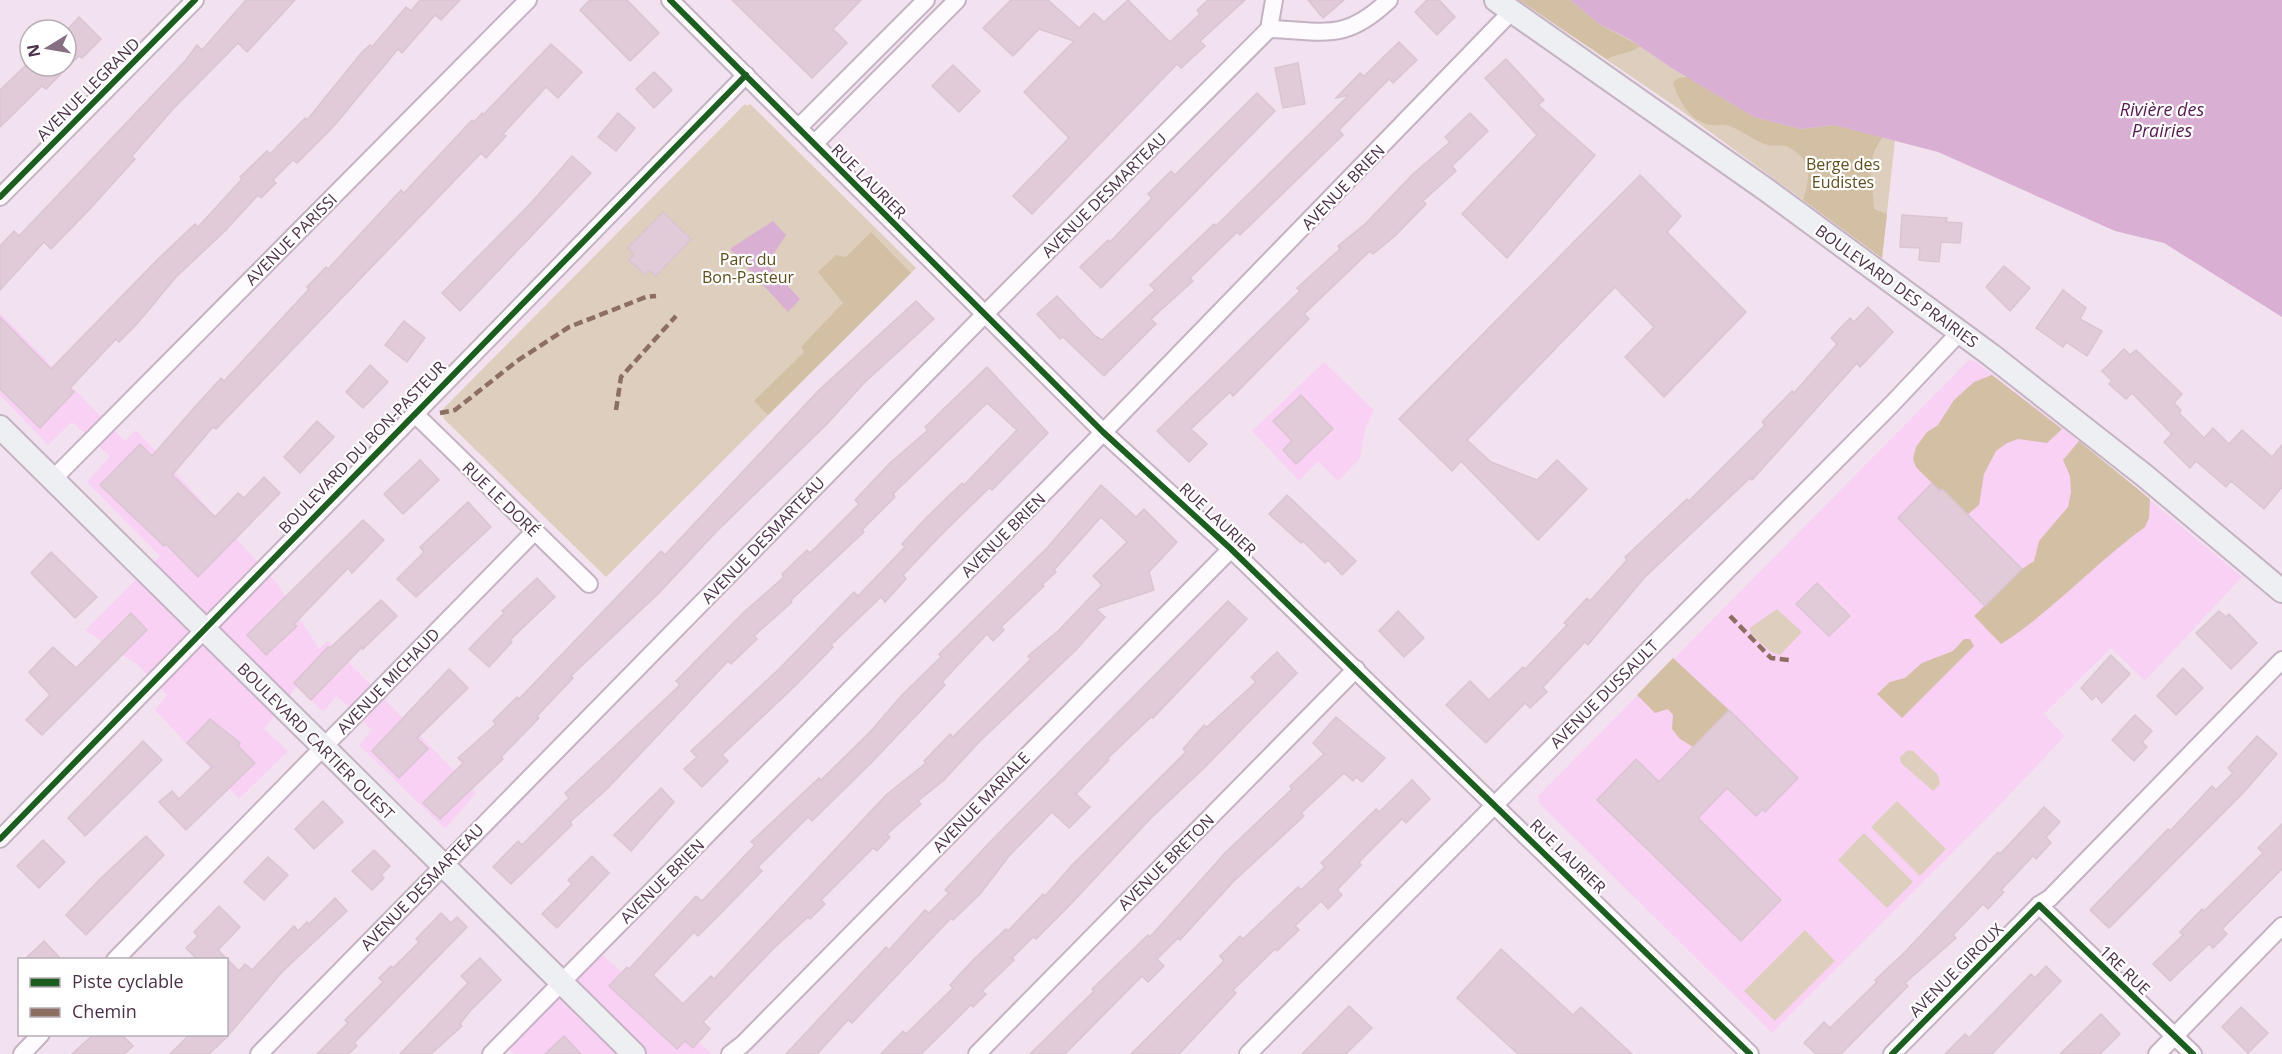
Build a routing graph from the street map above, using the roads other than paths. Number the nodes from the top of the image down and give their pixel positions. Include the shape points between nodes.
1 (195, 0) edge
2 (528, 0) edge
3 (670, 0) edge
4 (926, 0) edge
5 (957, 0) edge
6 (1274, 0) edge
7 (1389, 0) edge
8 (1504, 6) edge
9 (1269, 29) junction
10 (746, 75) junction
11 (798, 128) junction
12 (814, 144) junction
13 (0, 197) edge
14 (985, 314) junction
15 (1959, 333) junction
16 (414, 412) junction
17 (0, 427) edge
18 (1103, 432) junction
19 (53, 479) junction
20 (534, 532) junction
21 (1231, 549) junction
22 (589, 584) dead end
23 (2282, 591) edge
24 (204, 629) junction
25 (2282, 660) edge
26 (1356, 669) junction
27 (323, 747) junction
28 (1495, 805) junction
29 (0, 839) edge
30 (442, 865) junction
31 (2039, 905) junction
32 (2282, 926) edge
33 (117, 958) edge
34 (561, 983) junction
35 (40, 1036) edge
36 (2174, 1036) junction
37 (1252, 1053) edge
38 (22, 1054) edge
39 (259, 1054) edge
40 (491, 1054) edge
41 (634, 1054) edge
42 (730, 1054) edge
43 (977, 1054) edge
44 (1750, 1054) edge
45 (1892, 1054) edge
46 (2157, 1054) edge
47 (2193, 1054) edge

1 - 13 street, AVENUE LEGRAND
2 - 19 street, AVENUE PARISSI
3 - 10 street, RUE LAURIER
4 - 11 street
5 - 12 street
6 - 9 street
7 - 9 street via 1360,24 1340,31
8 - 15 street, BOULEVARD DES PRAIRIES via 1768,191
8 - 18 street, AVENUE BRIEN
9 - 14 street, AVENUE DESMARTEAU
10 - 11 street, RUE LAURIER
10 - 16 street, BOULEVARD DU BON-PASTEUR
11 - 12 street, RUE LAURIER
12 - 14 street, RUE LAURIER
14 - 18 street, RUE LAURIER
14 - 30 street, AVENUE DESMARTEAU
15 - 23 street, BOULEVARD DES PRAIRIES via 2073,418
15 - 28 street, AVENUE DUSSAULT
16 - 20 street, RUE LE DORÉ
16 - 24 street, BOULEVARD DU BON-PASTEUR
17 - 19 street, BOULEVARD CARTIER OUEST
18 - 21 street, RUE LAURIER
18 - 34 street, AVENUE BRIEN
19 - 24 street, BOULEVARD CARTIER OUEST
20 - 22 street, RUE LE DORÉ
20 - 27 street, AVENUE MICHAUD
21 - 26 street, RUE LAURIER
21 - 42 street, AVENUE MARIALE
24 - 27 street, BOULEVARD CARTIER OUEST
24 - 29 street, BOULEVARD DU BON-PASTEUR
25 - 31 street, AVENUE GIROUX
26 - 28 street, RUE LAURIER
26 - 43 street, AVENUE BRETON
27 - 30 street, BOULEVARD CARTIER OUEST
27 - 33 street, AVENUE MICHAUD
28 - 37 street, AVENUE DUSSAULT
28 - 44 street, RUE LAURIER
30 - 34 street, BOULEVARD CARTIER OUEST
30 - 39 street, AVENUE DESMARTEAU
31 - 36 street, 1RE RUE
31 - 45 street, AVENUE GIROUX
32 - 36 street
34 - 40 street, AVENUE BRIEN
34 - 41 street, BOULEVARD CARTIER OUEST
35 - 38 street
36 - 46 street
36 - 47 street, 1RE RUE

